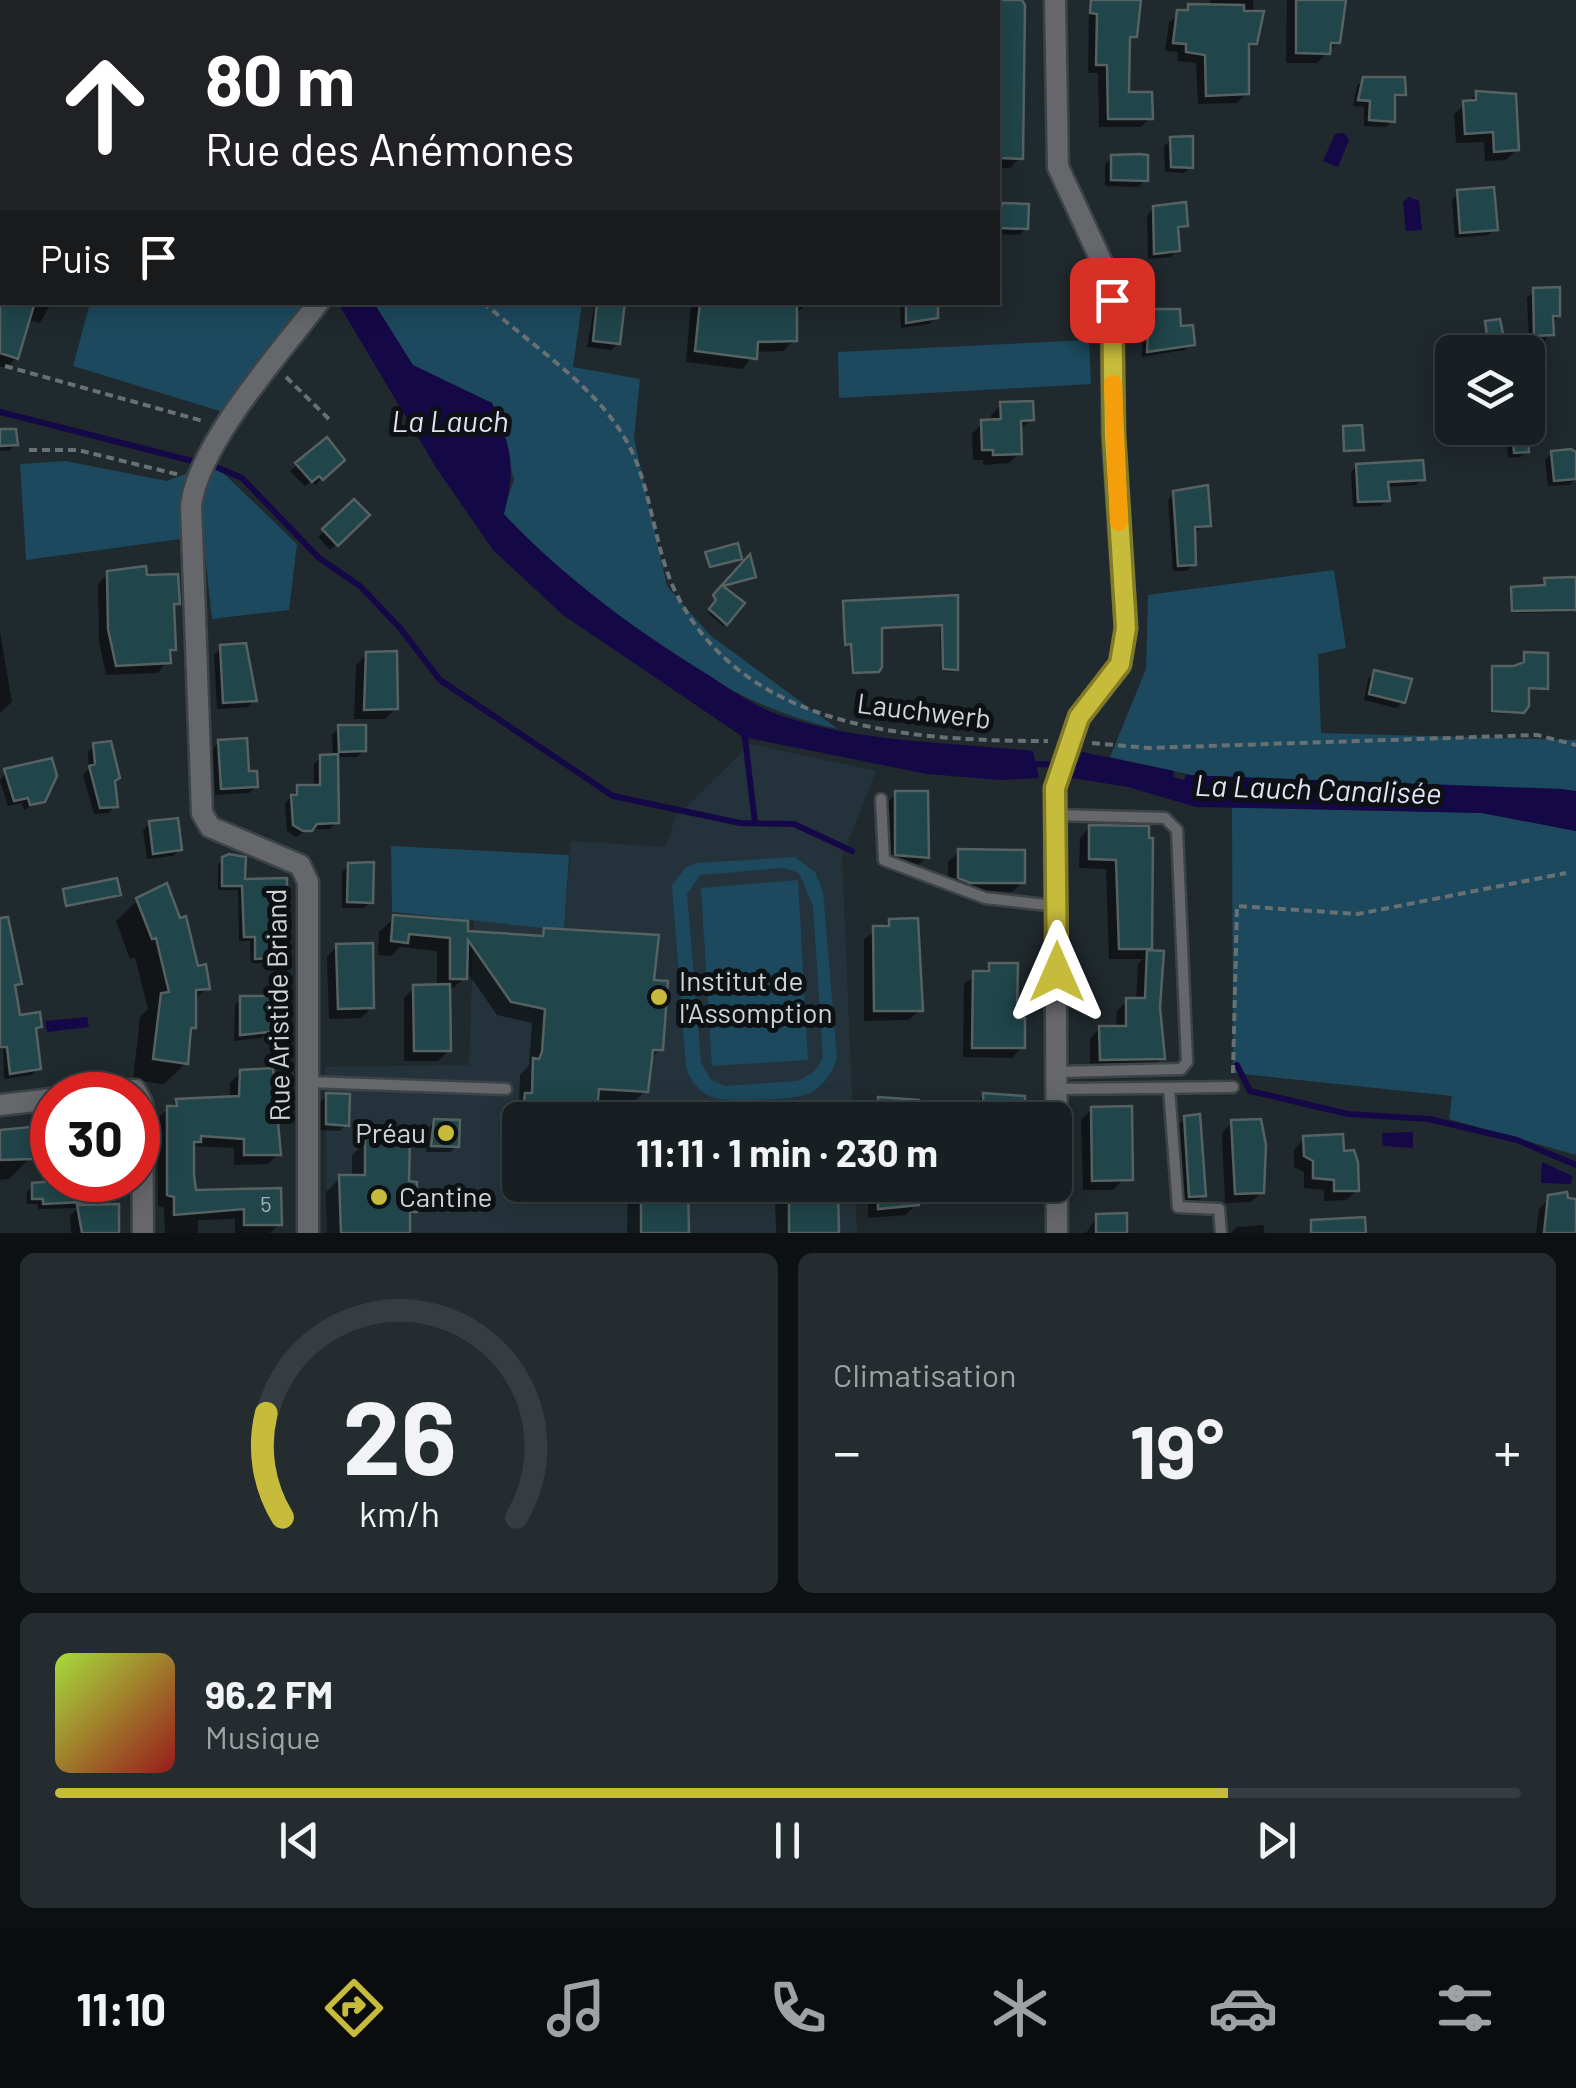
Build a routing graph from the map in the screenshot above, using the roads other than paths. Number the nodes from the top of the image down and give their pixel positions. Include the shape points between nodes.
1 (1055, 0) edge
2 (316, 305) edge
3 (881, 799) dead end
4 (1056, 815) junction
5 (1056, 906) junction
6 (1058, 1080) junction
7 (307, 1082) junction
8 (1233, 1087) road end
9 (506, 1088) dead end
10 (1170, 1088) junction
11 (30, 1102) edge
12 (0, 1105) edge
13 (143, 1202) edge
14 (143, 1233) edge
15 (308, 1233) edge
16 (1057, 1233) edge
17 (1221, 1233) edge

1 - 4 street via 1058,166 1104,266 1112,300 1126,628 1120,664 1079,717 1067,746 1055,788
2 - 7 street, Rue Aristide Briand via 207,458 194,479 191,505 202,813 210,826 300,866 308,882
3 - 5 lane via 884,860 985,898
4 - 5 street
4 - 6 lane via 1165,818 1178,830 1187,1062 1181,1069
5 - 6 street
6 - 10 lane
6 - 16 street
7 - 9 lane
7 - 15 street, Rue Aristide Briand
8 - 10 lane
10 - 17 lane via 1178,1207 1219,1208
11 - 12 street
13 - 14 street

